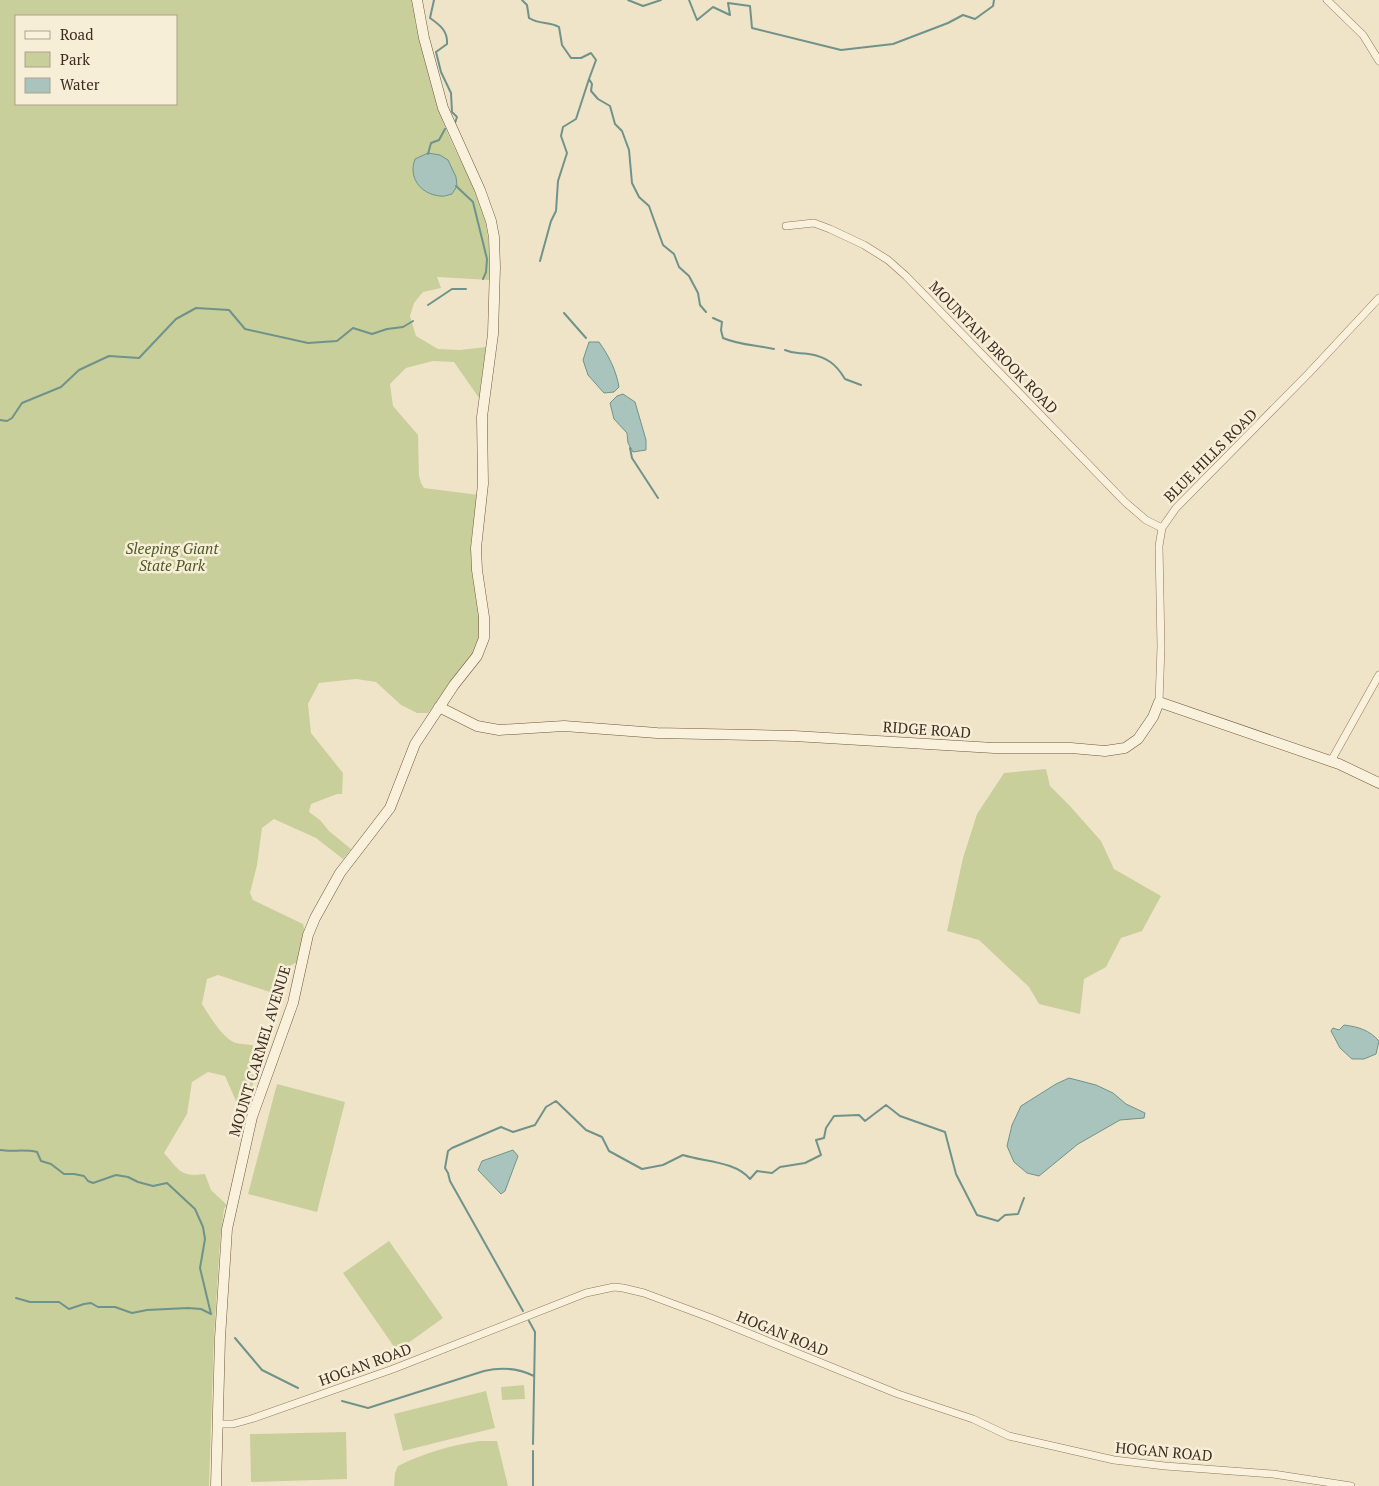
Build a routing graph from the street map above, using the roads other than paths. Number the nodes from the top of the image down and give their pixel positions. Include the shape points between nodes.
1 (417, 0) edge
2 (1327, 0) edge
3 (1379, 61) edge
4 (786, 226) dead end
5 (1379, 298) edge
6 (1162, 528) junction
7 (1379, 675) edge
8 (1159, 702) junction
9 (439, 707) junction
10 (1331, 761) junction
11 (1379, 783) edge
12 (217, 1424) junction
13 (216, 1486) edge
14 (1352, 1486) edge

1 - 9 main road, MOUNT CARMEL AVENUE via 442,108 486,207 495,251 493,334 482,417 483,484 476,548 484,638 477,656
2 - 3 street via 1363,35
4 - 6 street, MOUNTAIN BROOK ROAD via 814,223 864,245 892,264 1125,502 1146,520
5 - 6 street, BLUE HILLS ROAD via 1176,508
6 - 8 street, BLUE HILLS ROAD via 1158,563
7 - 10 street
8 - 9 main road, RIDGE ROAD via 1138,739 1125,748 1105,750 994,748 564,726 498,730 477,726
8 - 10 main road
9 - 12 main road, MOUNT CARMEL AVENUE via 410,755 390,808 340,873 308,935 293,1003 252,1117 230,1212 224,1257
10 - 11 main road
12 - 13 main road, MOUNT CARMEL AVENUE
12 - 14 street, HOGAN ROAD via 233,1424 376,1376 586,1293 614,1287 644,1293 711,1318 898,1394 973,1419 1009,1436 1114,1460 1273,1474

